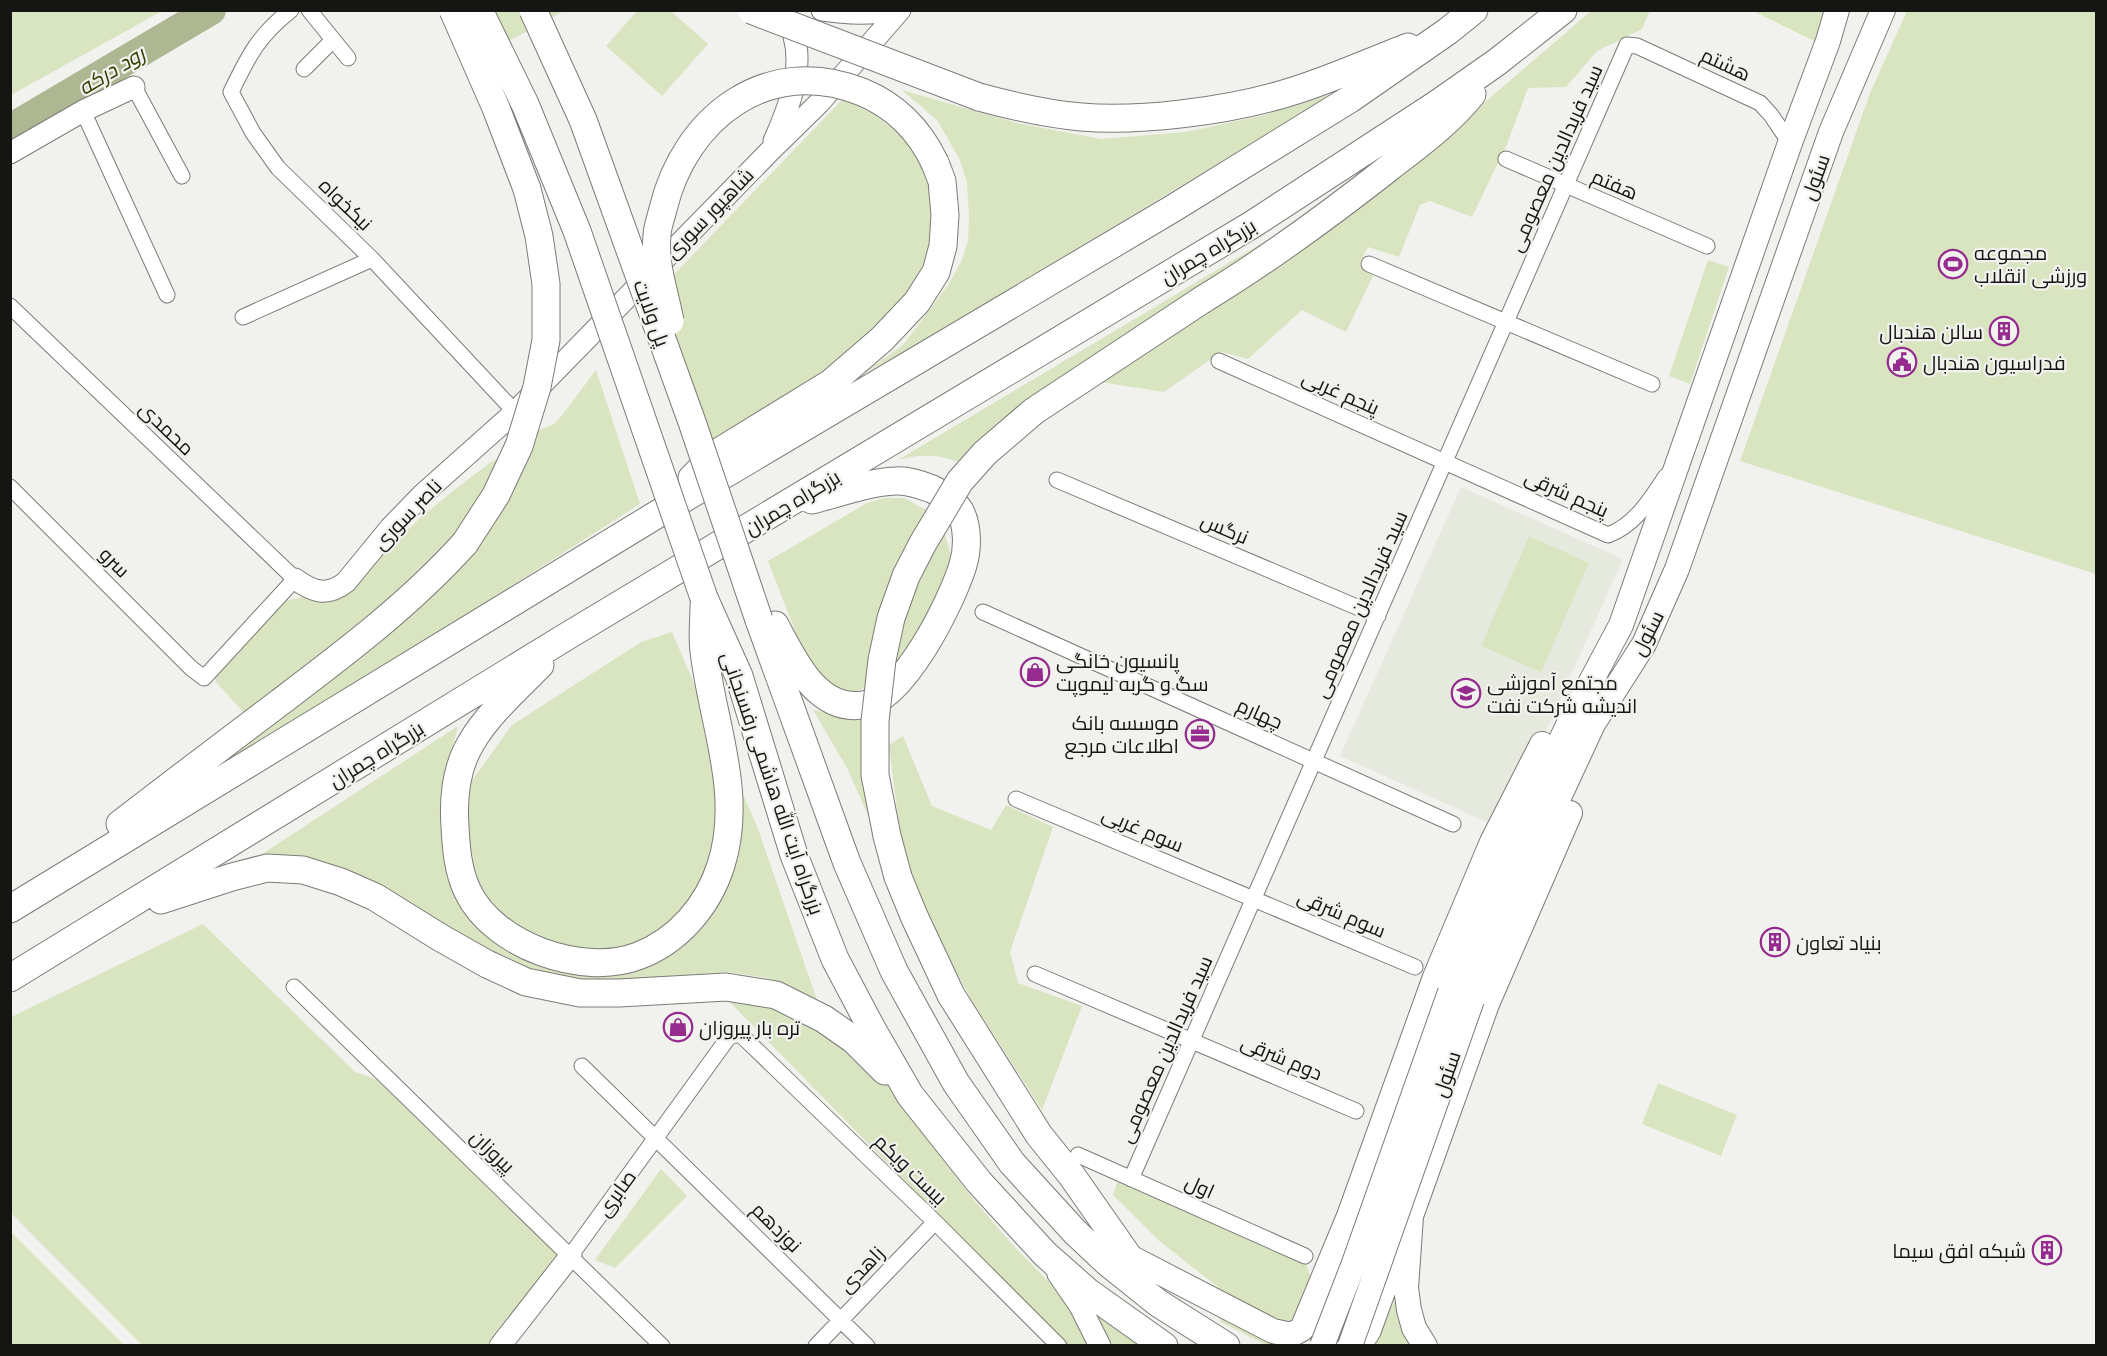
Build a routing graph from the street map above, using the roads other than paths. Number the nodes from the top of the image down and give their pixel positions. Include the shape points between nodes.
1 (291, 10) edge
2 (309, 10) edge
3 (453, 10) edge
4 (479, 10) edge
5 (533, 10) edge
6 (751, 10) edge
7 (781, 10) edge
8 (790, 10) edge
9 (822, 10) edge
10 (897, 10) edge
11 (1474, 10) edge
12 (1563, 10) edge
13 (1837, 10) edge
14 (1883, 10) edge
15 (1448, 31) junction
16 (333, 40) junction
17 (1627, 45) joint
18 (348, 58) dead end
19 (1497, 62) junction
20 (304, 69) dead end
21 (840, 80) junction
22 (134, 87) joint
23 (794, 91) junction
24 (819, 103) junction
25 (83, 111) junction
26 (1790, 143) junction
27 (770, 151) junction
28 (10, 153) edge
29 (1506, 159) dead end
30 (182, 176) dead end
31 (1566, 185) junction
32 (1707, 246) dead end
33 (372, 259) junction
34 (1369, 264) dead end
35 (167, 295) dead end
36 (10, 306) edge
37 (243, 317) dead end
38 (1506, 322) junction
39 (1219, 361) dead end
40 (1652, 384) dead end
41 (515, 412) junction
42 (692, 422) junction
43 (1679, 457) junction
44 (1445, 462) junction
45 (1057, 480) dead end
46 (10, 487) edge
47 (782, 507) junction
48 (656, 515) junction
49 (739, 560) junction
50 (295, 579) junction
51 (704, 598) junction
52 (983, 612) dead end
53 (1378, 616) junction
54 (759, 620) joint
55 (1621, 625) junction
56 (564, 638) junction
57 (1644, 644) junction
58 (1314, 761) junction
59 (1017, 798) dead end
60 (1454, 824) dead end
61 (60, 877) junction
62 (1254, 899) junction
63 (10, 909) edge
64 (119, 913) junction
65 (1415, 967) dead end
66 (1035, 974) dead end
67 (10, 978) edge
68 (294, 987) dead end
69 (1461, 996) junction
70 (728, 1038) joint
71 (1191, 1041) junction
72 (582, 1066) dead end
73 (910, 1095) junction
74 (1356, 1111) dead end
75 (656, 1138) junction
76 (1078, 1155) dead end
77 (1131, 1179) junction
78 (1035, 1188) junction
79 (1349, 1216) junction
80 (1410, 1216) junction
81 (935, 1222) junction
82 (1045, 1254) junction
83 (571, 1255) junction
84 (1128, 1256) junction
85 (1305, 1256) dead end
86 (841, 1320) junction
87 (1220, 1342) edge
88 (500, 1346) edge
89 (663, 1346) edge
90 (816, 1346) edge
91 (867, 1346) edge
92 (1059, 1346) edge
93 (1100, 1346) edge
94 (1164, 1346) edge
95 (1322, 1346) edge
96 (1350, 1346) edge
97 (1425, 1346) edge

1 - 33 street, نیکخواه via 250,51 231,92 278,168
2 - 16 street
3 - 61 highway, bridge via 527,189 546,285 546,340 519,446 496,495 465,543 440,572 336,660 95,843
4 - 51 highway, bridge via 525,104 577,231
5 - 42 highway, پل ولایت, bridge via 583,120
6 - 15 highway, bridge via 979,97 1083,117 1170,115 1281,95
7 - 23 street via 794,35
8 - 21 street via 836,58
9 - 10 street via 872,14
10 - 21 street, شاهپور سوری
11 - 15 highway
12 - 19 highway, بزرگراه چمران
13 - 26 main road, سئول
14 - 57 main road, سئول via 1831,132 1677,569
15 - 48 highway via 1350,99 1172,209
16 - 18 street
16 - 20 street
17 - 26 street, هشتم via 1637,46 1760,103
17 - 31 street, سید فریدالدین معصومی
19 - 47 highway, بزرگراه چمران via 1253,224
19 - 84 highway, bridge via 1461,108 1304,234 1034,411 993,446 960,481 923,543 891,618 875,721 875,775 898,877 951,994 1039,1135
21 - 24 street, شاهپور سوری
22 - 25 street
22 - 30 street
23 - 24 street via 801,107
23 - 27 street
24 - 27 street, شاهپور سوری
25 - 28 street
25 - 35 street
26 - 43 main road, سئول
27 - 41 street, شاهپور سوری
29 - 31 street, هفتم
31 - 32 street, هفتم
31 - 38 street, سید فریدالدین معصومی
33 - 37 street
33 - 41 street, نیکخواه
34 - 38 street
36 - 50 street, محمدی
38 - 40 street
38 - 44 street, سید فریدالدین معصومی
39 - 44 street, پنجم غربی
41 - 50 street, ناصر سوری via 423,494 346,582 338,588 319,591
42 - 48 highway, bridge via 657,256 657,235 667,191 677,169 709,122 751,93 793,81 832,82 875,97 912,126 927,146 942,181 943,246 936,272 917,302 882,339 831,383 717,453
42 - 49 highway, پل ولایت, bridge
43 - 44 street, پنجم شرقی via 1636,517 1608,535
43 - 55 main road, سئول
44 - 53 street, سید فریدالدین معصومی
45 - 53 street, نرگس
46 - 50 street, سرو via 204,678
47 - 49 highway via 898,480 945,495 960,511 966,530 964,563 932,634 910,668 890,690 867,704 835,702 824,696 798,667
47 - 56 highway, بزرگراه چمران
48 - 61 highway
49 - 54 highway, پل ولایت, bridge
51 - 56 highway via 703,649 728,772 721,866 708,895 678,933 651,950 623,960 570,960 516,940 477,908 458,861 455,790 465,754 486,722
51 - 73 highway, بزرگراه آیت الله هاشمی رفسنجانی via 739,676 794,855 835,959
52 - 58 street, چهارم
53 - 58 street, سید فریدالدین معصومی
54 - 78 highway, بزرگراه آیت الله هاشمی رفسنجانی via 847,863 894,971 956,1083 1012,1163
55 - 69 main road, سئول via 1571,719 1483,908
55 - 79 main road via 1567,693 1492,842 1435,977
56 - 64 highway, بزرگراه چمران
57 - 69 main road, سئول via 1593,723 1505,914
57 - 80 main road via 1487,1004
58 - 60 street, چهارم
58 - 62 street, سید فریدالدین معصومی
59 - 62 street, سوم غربی
61 - 63 highway
62 - 65 street, سوم شرقی
62 - 71 street, سید فریدالدین معصومی
64 - 67 highway, بزرگراه چمران
64 - 73 highway via 267,868 303,870 375,897 441,939 526,982 580,993 726,987 776,995 824,1019 854,1040
66 - 71 street, دوم شرقی
68 - 83 street, پیروزان
69 - 95 main road, سئول, bridge
69 - 96 main road, سئول, bridge
70 - 75 street, صابری
70 - 81 street, بیست ویکم via 741,1035
71 - 74 street, دوم شرقی
71 - 77 street, سید فریدالدین معصومی
72 - 75 street, نوزدهم
73 - 82 highway, بزرگراه آیت الله هاشمی رفسنجانی via 979,1182
75 - 83 street, صابری
75 - 86 street, نوزدهم
76 - 77 street, اول
77 - 85 street, اول
78 - 84 highway
78 - 87 highway, بزرگراه آیت الله هاشمی رفسنجانی via 1108,1263 1158,1303
79 - 80 main road via 1323,1326 1327,1338 1345,1346 1367,1334
79 - 84 main road via 1302,1329 1291,1335 1250,1320
80 - 97 main road via 1408,1310
81 - 86 street, زاهدی
81 - 92 street, بیست ویکم
82 - 93 street via 1080,1306
82 - 94 highway, بزرگراه آیت الله هاشمی رفسنجانی via 1088,1292
83 - 88 street, صابری
83 - 89 street, پیروزان
84 - 87 highway
86 - 90 street, زاهدی
86 - 91 street, نوزدهم

